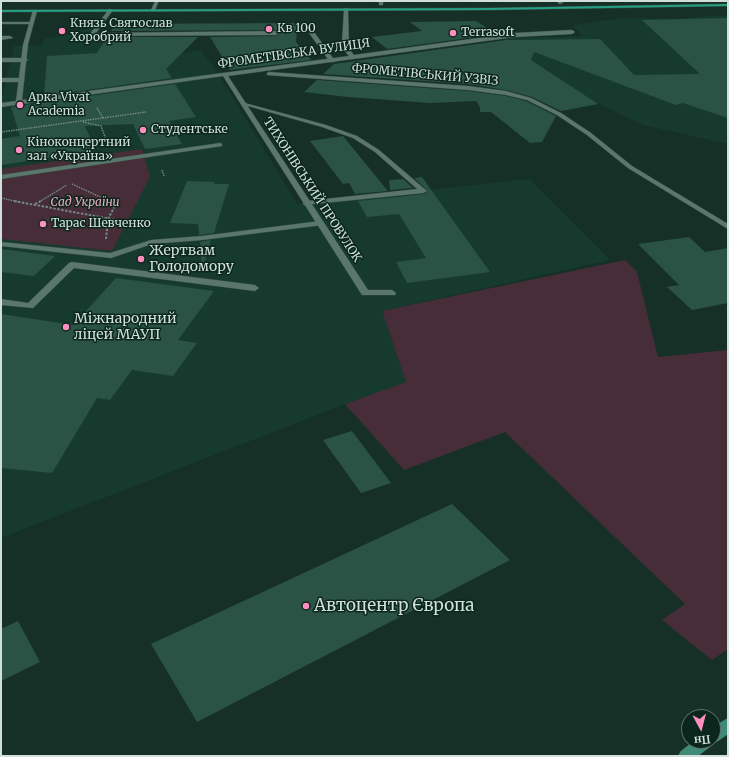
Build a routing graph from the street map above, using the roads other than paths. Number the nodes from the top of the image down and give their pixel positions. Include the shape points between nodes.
1 (636, 1) edge
2 (156, 2) edge
3 (560, 2) edge
4 (381, 3) edge
5 (148, 4) dead end
6 (164, 4) dead end
7 (233, 4) dead end
8 (728, 5) edge
9 (111, 10) junction
10 (154, 10) junction
11 (346, 10) junction
12 (1, 11) edge
13 (35, 11) junction
14 (1, 23) edge
15 (32, 23) junction
16 (572, 32) dead end
17 (276, 33) dead end
18 (312, 33) dead end
19 (1, 38) edge
20 (10, 38) dead end
21 (354, 58) junction
22 (1, 60) edge
23 (25, 60) junction
24 (332, 61) junction
25 (315, 64) junction
26 (249, 72) junction
27 (225, 75) junction
28 (331, 79) junction
29 (1, 80) edge
30 (22, 80) junction
31 (19, 103) junction
32 (243, 103) junction
33 (1, 105) edge
34 (220, 146) dead end
35 (1, 177) edge
36 (307, 203) junction
37 (320, 223) junction
38 (728, 227) edge
39 (1, 244) edge
40 (255, 288) dead end
41 (392, 292) dead end
42 (1, 302) edge
43 (695, 749) edge
44 (686, 756) edge

1 - 3 main road
2 - 5 main road
2 - 6 main road
2 - 10 street
3 - 4 main road
4 - 7 main road
8 - 11 main road
9 - 10 main road
9 - 13 main road
9 - 17 street via 92,35
10 - 11 main road
11 - 21 street via 344,43
12 - 13 main road
13 - 15 street
14 - 15 street
15 - 23 street
16 - 21 street, ФРОМЕТІВСЬКА ВУЛИЦЯ via 515,35
18 - 24 street
19 - 20 street
21 - 24 street, ФРОМЕТІВСЬКА ВУЛИЦЯ
22 - 23 street
23 - 30 street
24 - 25 street, ФРОМЕТІВСЬКА ВУЛИЦЯ
25 - 26 street, ФРОМЕТІВСЬКА ВУЛИЦЯ
25 - 28 street
26 - 27 street, ФРОМЕТІВСЬКА ВУЛИЦЯ
26 - 28 street, ФРОМЕТІВСЬКИЙ УЗВІЗ
27 - 31 street, ФРОМЕТІВСЬКА ВУЛИЦЯ
27 - 32 street, ТИХОНІВСЬКИЙ ПРОВУЛОК
28 - 38 street, ФРОМЕТІВСЬКИЙ УЗВІЗ via 468,88 529,99 559,114 630,167
29 - 30 street
30 - 31 street
31 - 33 street, ФРОМЕТІВСЬКА ВУЛИЦЯ
32 - 36 street, ТИХОНІВСЬКИЙ ПРОВУЛОК
32 - 36 street via 355,137 377,151 423,191
34 - 35 street
36 - 37 street, ТИХОНІВСЬКИЙ ПРОВУЛОК
37 - 39 street via 151,242 111,256
37 - 41 street, ТИХОНІВСЬКИЙ ПРОВУЛОК via 365,294
40 - 42 street via 72,265 30,306
43 - 44 main road

